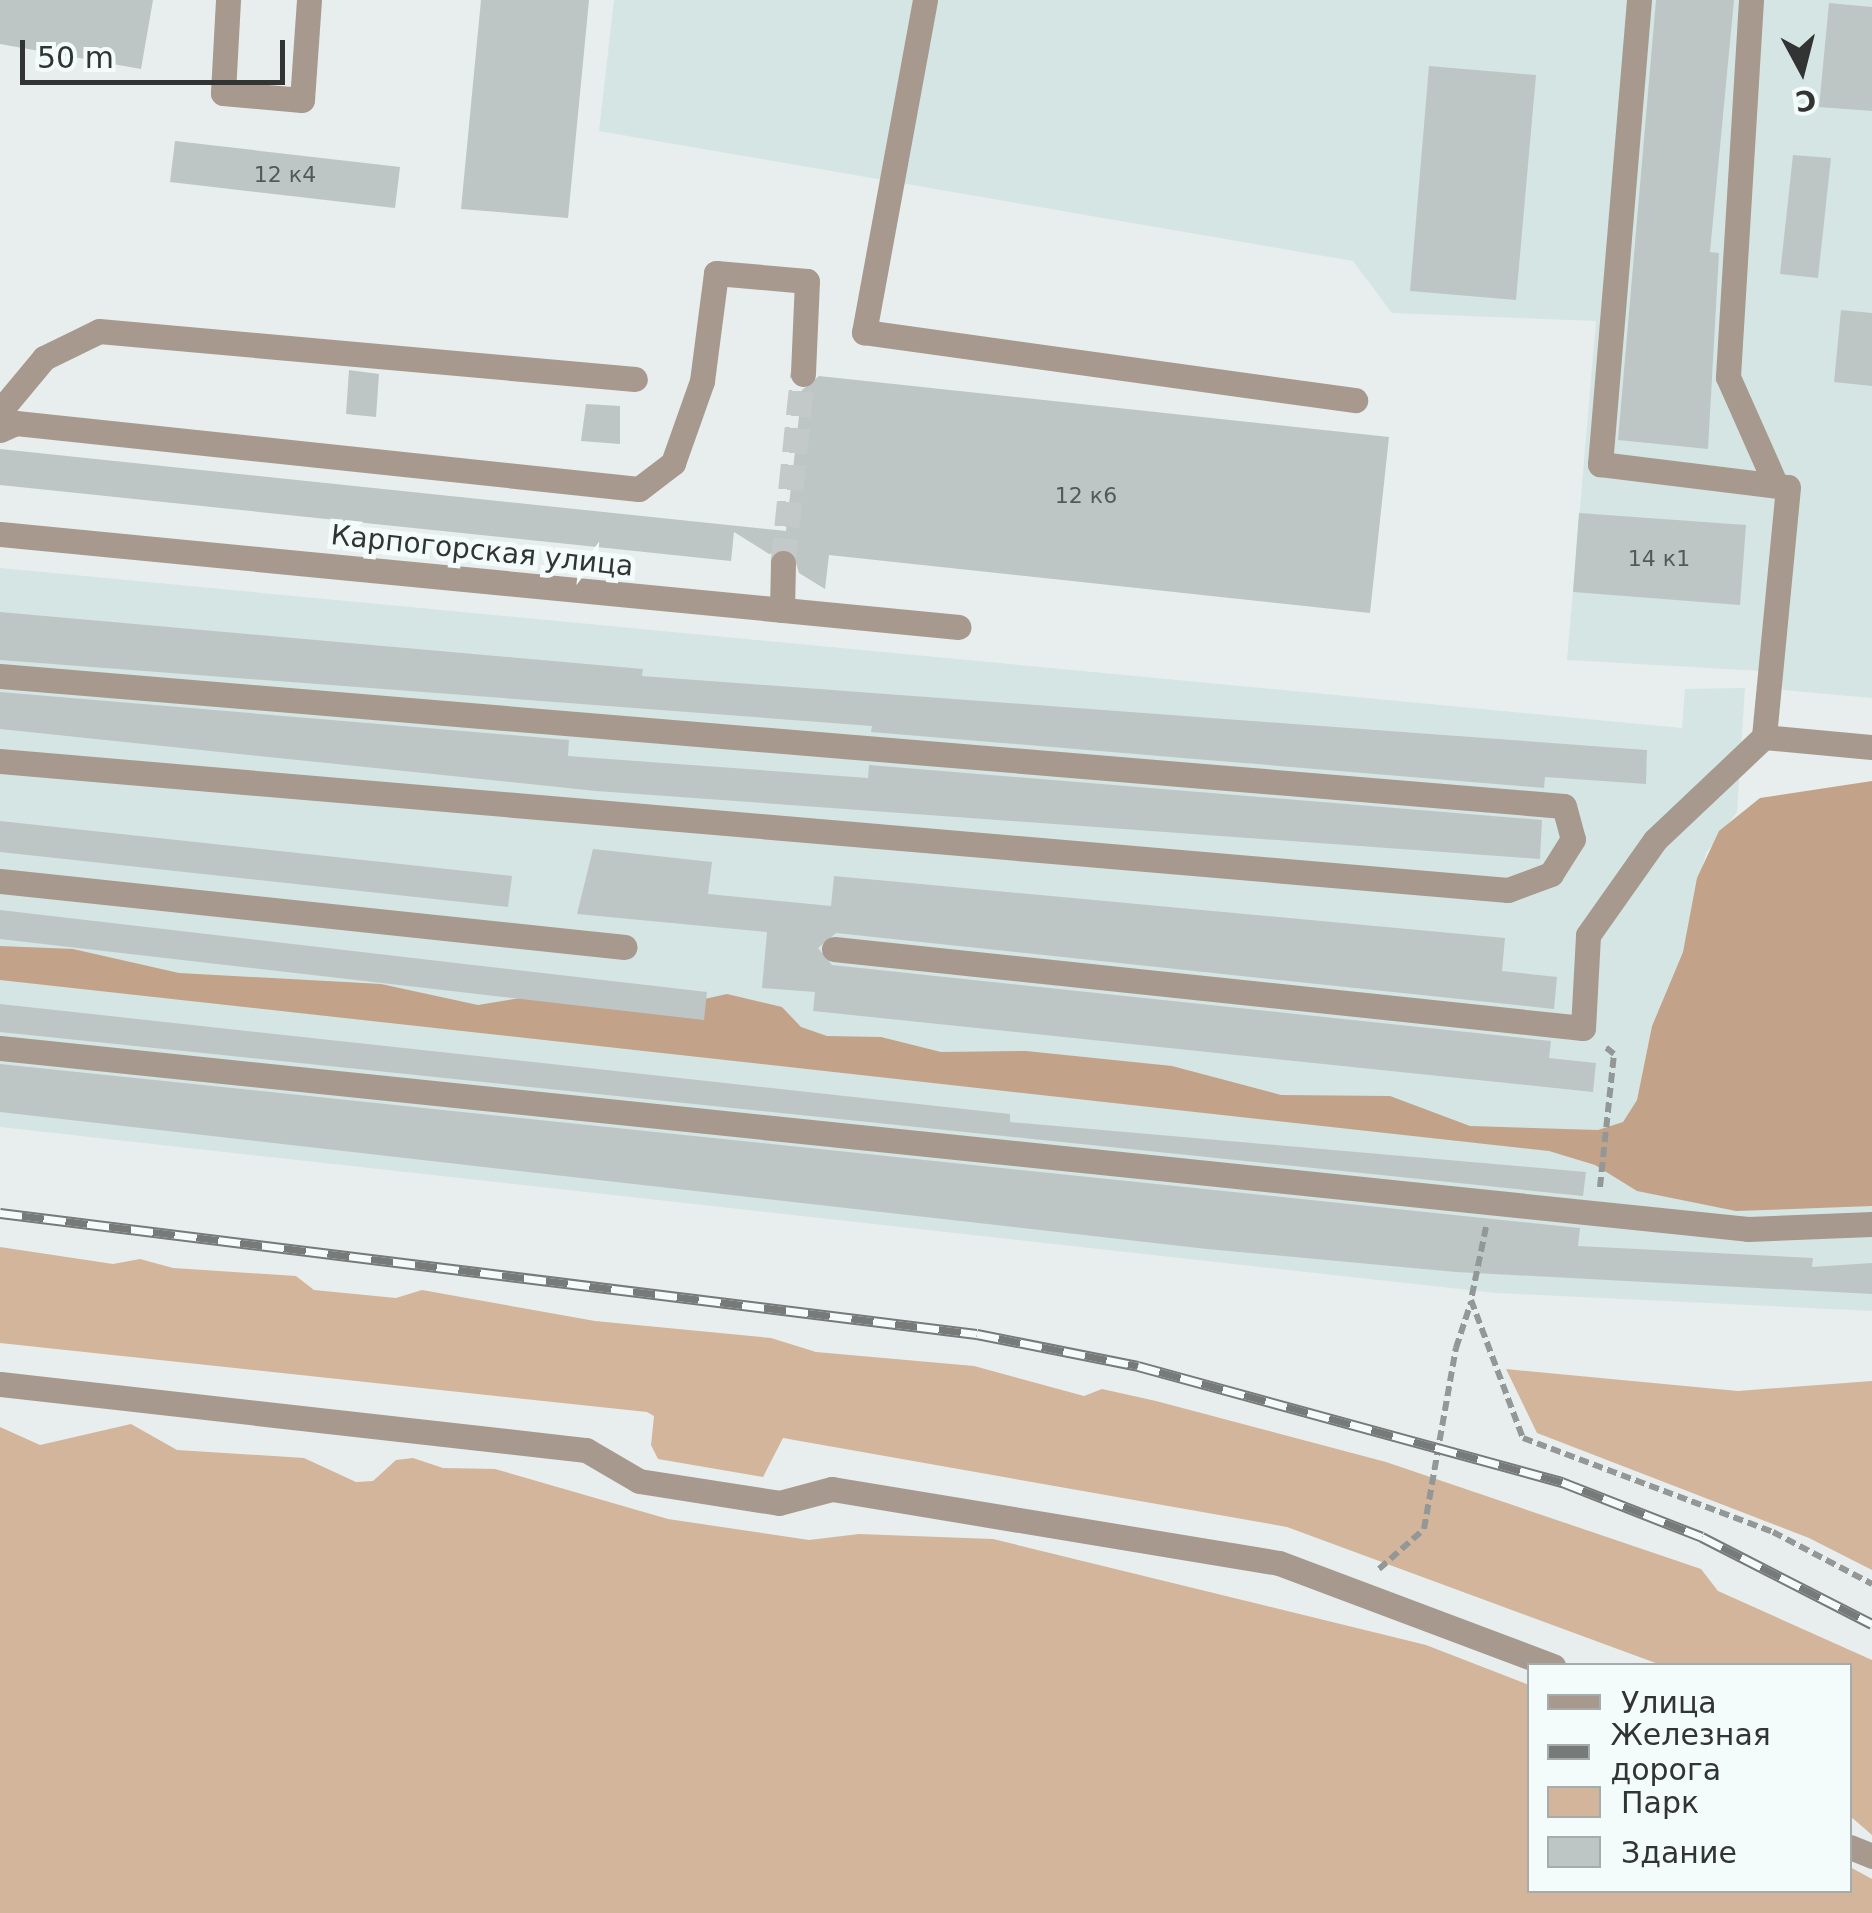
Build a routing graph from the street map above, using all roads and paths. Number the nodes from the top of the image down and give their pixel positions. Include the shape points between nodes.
1 (228, 0) edge
2 (309, 0) edge
3 (924, 0) edge
4 (1639, 0) edge
5 (1750, 0) edge
6 (804, 374) tunnel mouth
7 (635, 379) dead end
8 (1355, 400) dead end
9 (5, 421) edge
10 (1774, 481) junction
11 (0, 534) edge
12 (783, 563) tunnel mouth
13 (782, 610) junction
14 (959, 627) dead end
15 (0, 676) edge
16 (1764, 737) junction
17 (1872, 747) edge
18 (0, 760) edge
19 (0, 881) edge
20 (625, 947) dead end
21 (834, 948) dead end
22 (1583, 1028) junction
23 (0, 1048) edge
24 (1491, 1201) junction
25 (1597, 1212) junction
26 (1872, 1224) edge
27 (1471, 1300) junction
28 (0, 1384) edge
29 (1872, 1584) edge
30 (1354, 1590) junction
31 (1545, 1663) edge

1 - 2 street via 223,94 302,100
3 - 8 street via 864,332
4 - 10 street via 1600,464
5 - 10 street via 1728,377
6 - 9 street via 807,281 716,273 702,381 673,463 639,489
7 - 9 street via 99,331 44,358
10 - 16 street via 1788,486
11 - 13 street, Карпогорская улица
12 - 13 street
13 - 14 street, Карпогорская улица
15 - 18 street via 1564,806 1573,839 1551,874 1508,890
16 - 17 street
16 - 22 street via 1655,840 1588,935
19 - 20 street
21 - 22 street
22 - 25 path via 1614,1054
23 - 24 street
24 - 25 street
24 - 27 path
25 - 26 street via 1748,1229
27 - 29 path via 1523,1438 1774,1532
27 - 30 path via 1456,1348 1424,1529
28 - 30 street via 586,1450 639,1481 780,1503 832,1488 1279,1563
30 - 31 street

